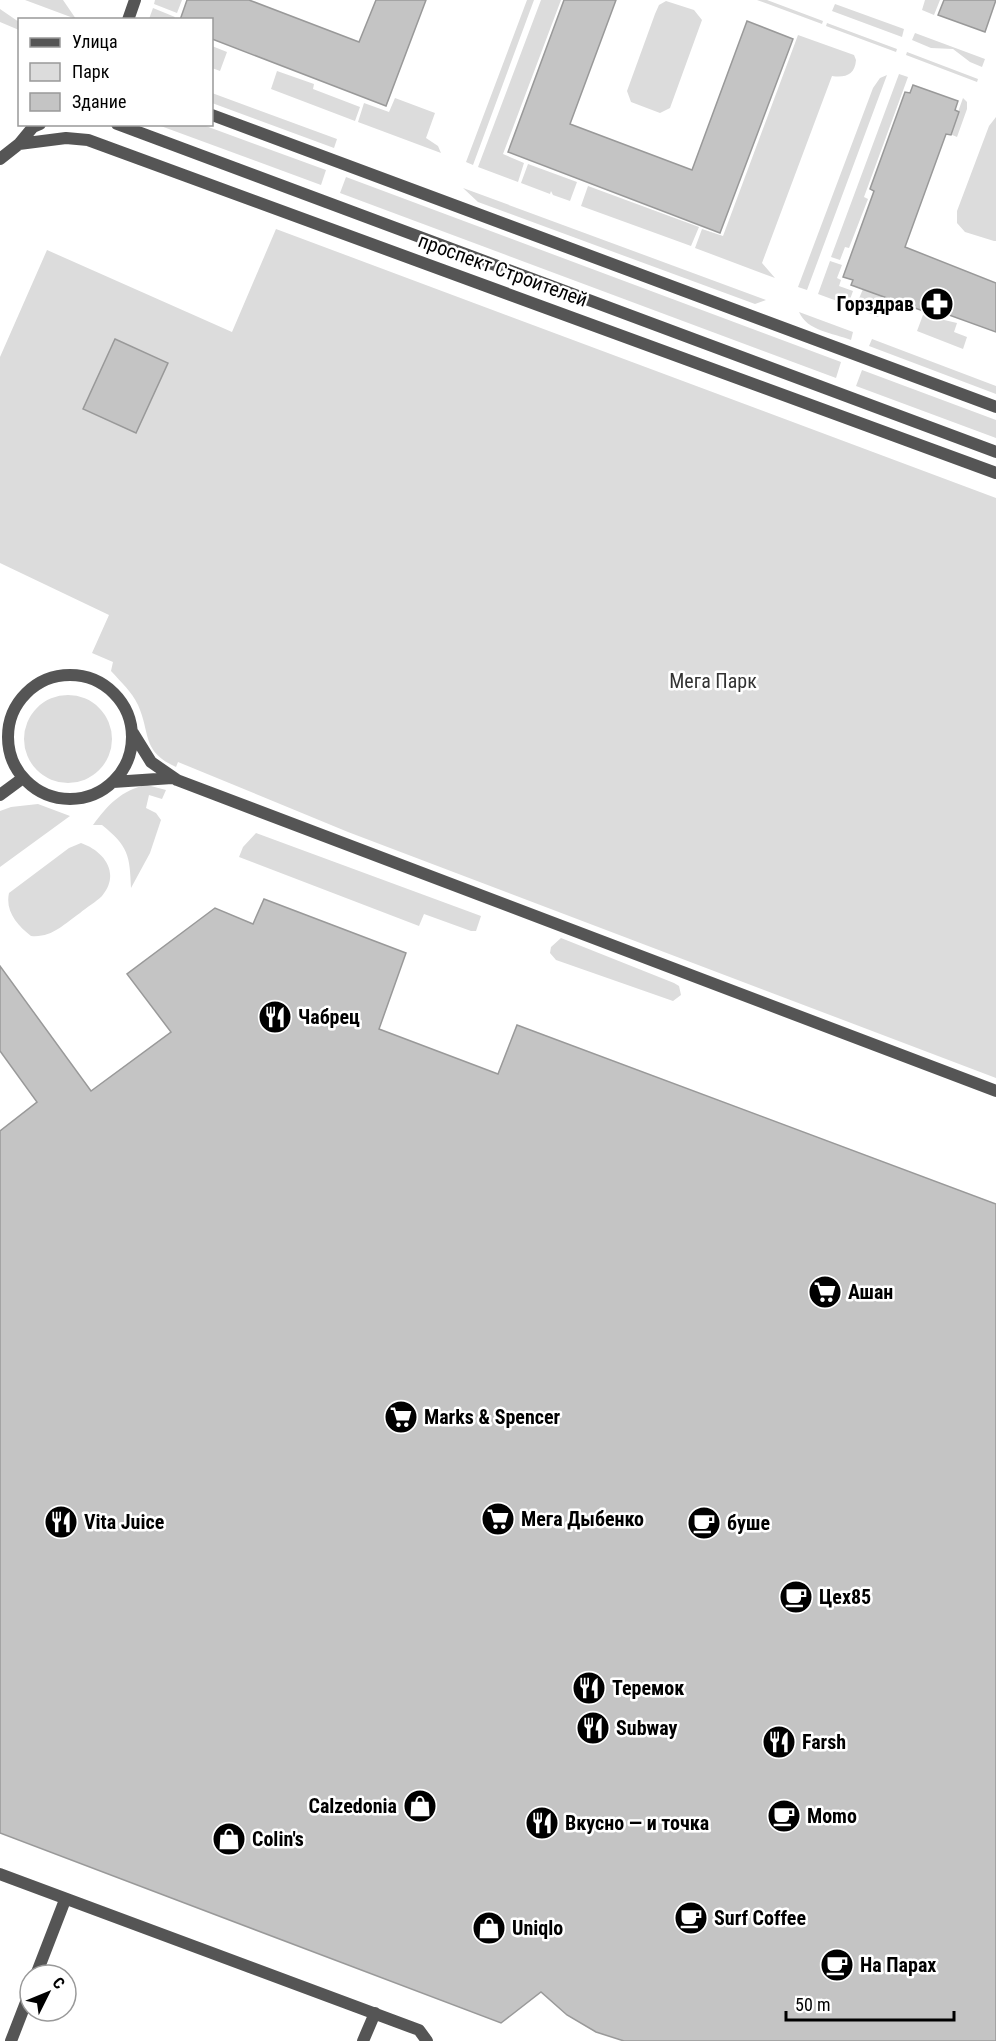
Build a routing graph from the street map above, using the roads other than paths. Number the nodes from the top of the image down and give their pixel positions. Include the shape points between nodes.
1 (135, 0) edge
2 (129, 18) edge
3 (213, 115) edge
4 (35, 126) edge
5 (122, 126) edge
6 (20, 144) junction
7 (0, 159) edge
8 (996, 407) edge
9 (996, 452) edge
10 (996, 472) edge
11 (132, 733) junction
12 (23, 778) junction
13 (172, 778) junction
14 (113, 782) junction
15 (0, 795) edge
16 (996, 1091) edge
17 (0, 1874) edge
18 (65, 1900) junction
19 (41, 1963) edge
20 (375, 2013) junction
21 (18, 2023) edge
22 (11, 2041) edge
23 (363, 2041) edge
24 (427, 2041) edge

1 - 2 street
3 - 8 street
4 - 6 street
5 - 9 street, проспект Строителей
6 - 7 street
6 - 10 street, проспект Строителей via 66,138 88,140
11 - 12 street via 121,700 93,679 66,675 40,682 19,701 9,726 10,754
11 - 13 street via 151,762
11 - 14 street via 130,754
12 - 14 street via 43,793 67,799 92,795
12 - 15 street
13 - 14 street
13 - 16 street
17 - 18 street
18 - 19 street
18 - 20 street
20 - 23 street
20 - 24 street via 419,2030
21 - 22 street

